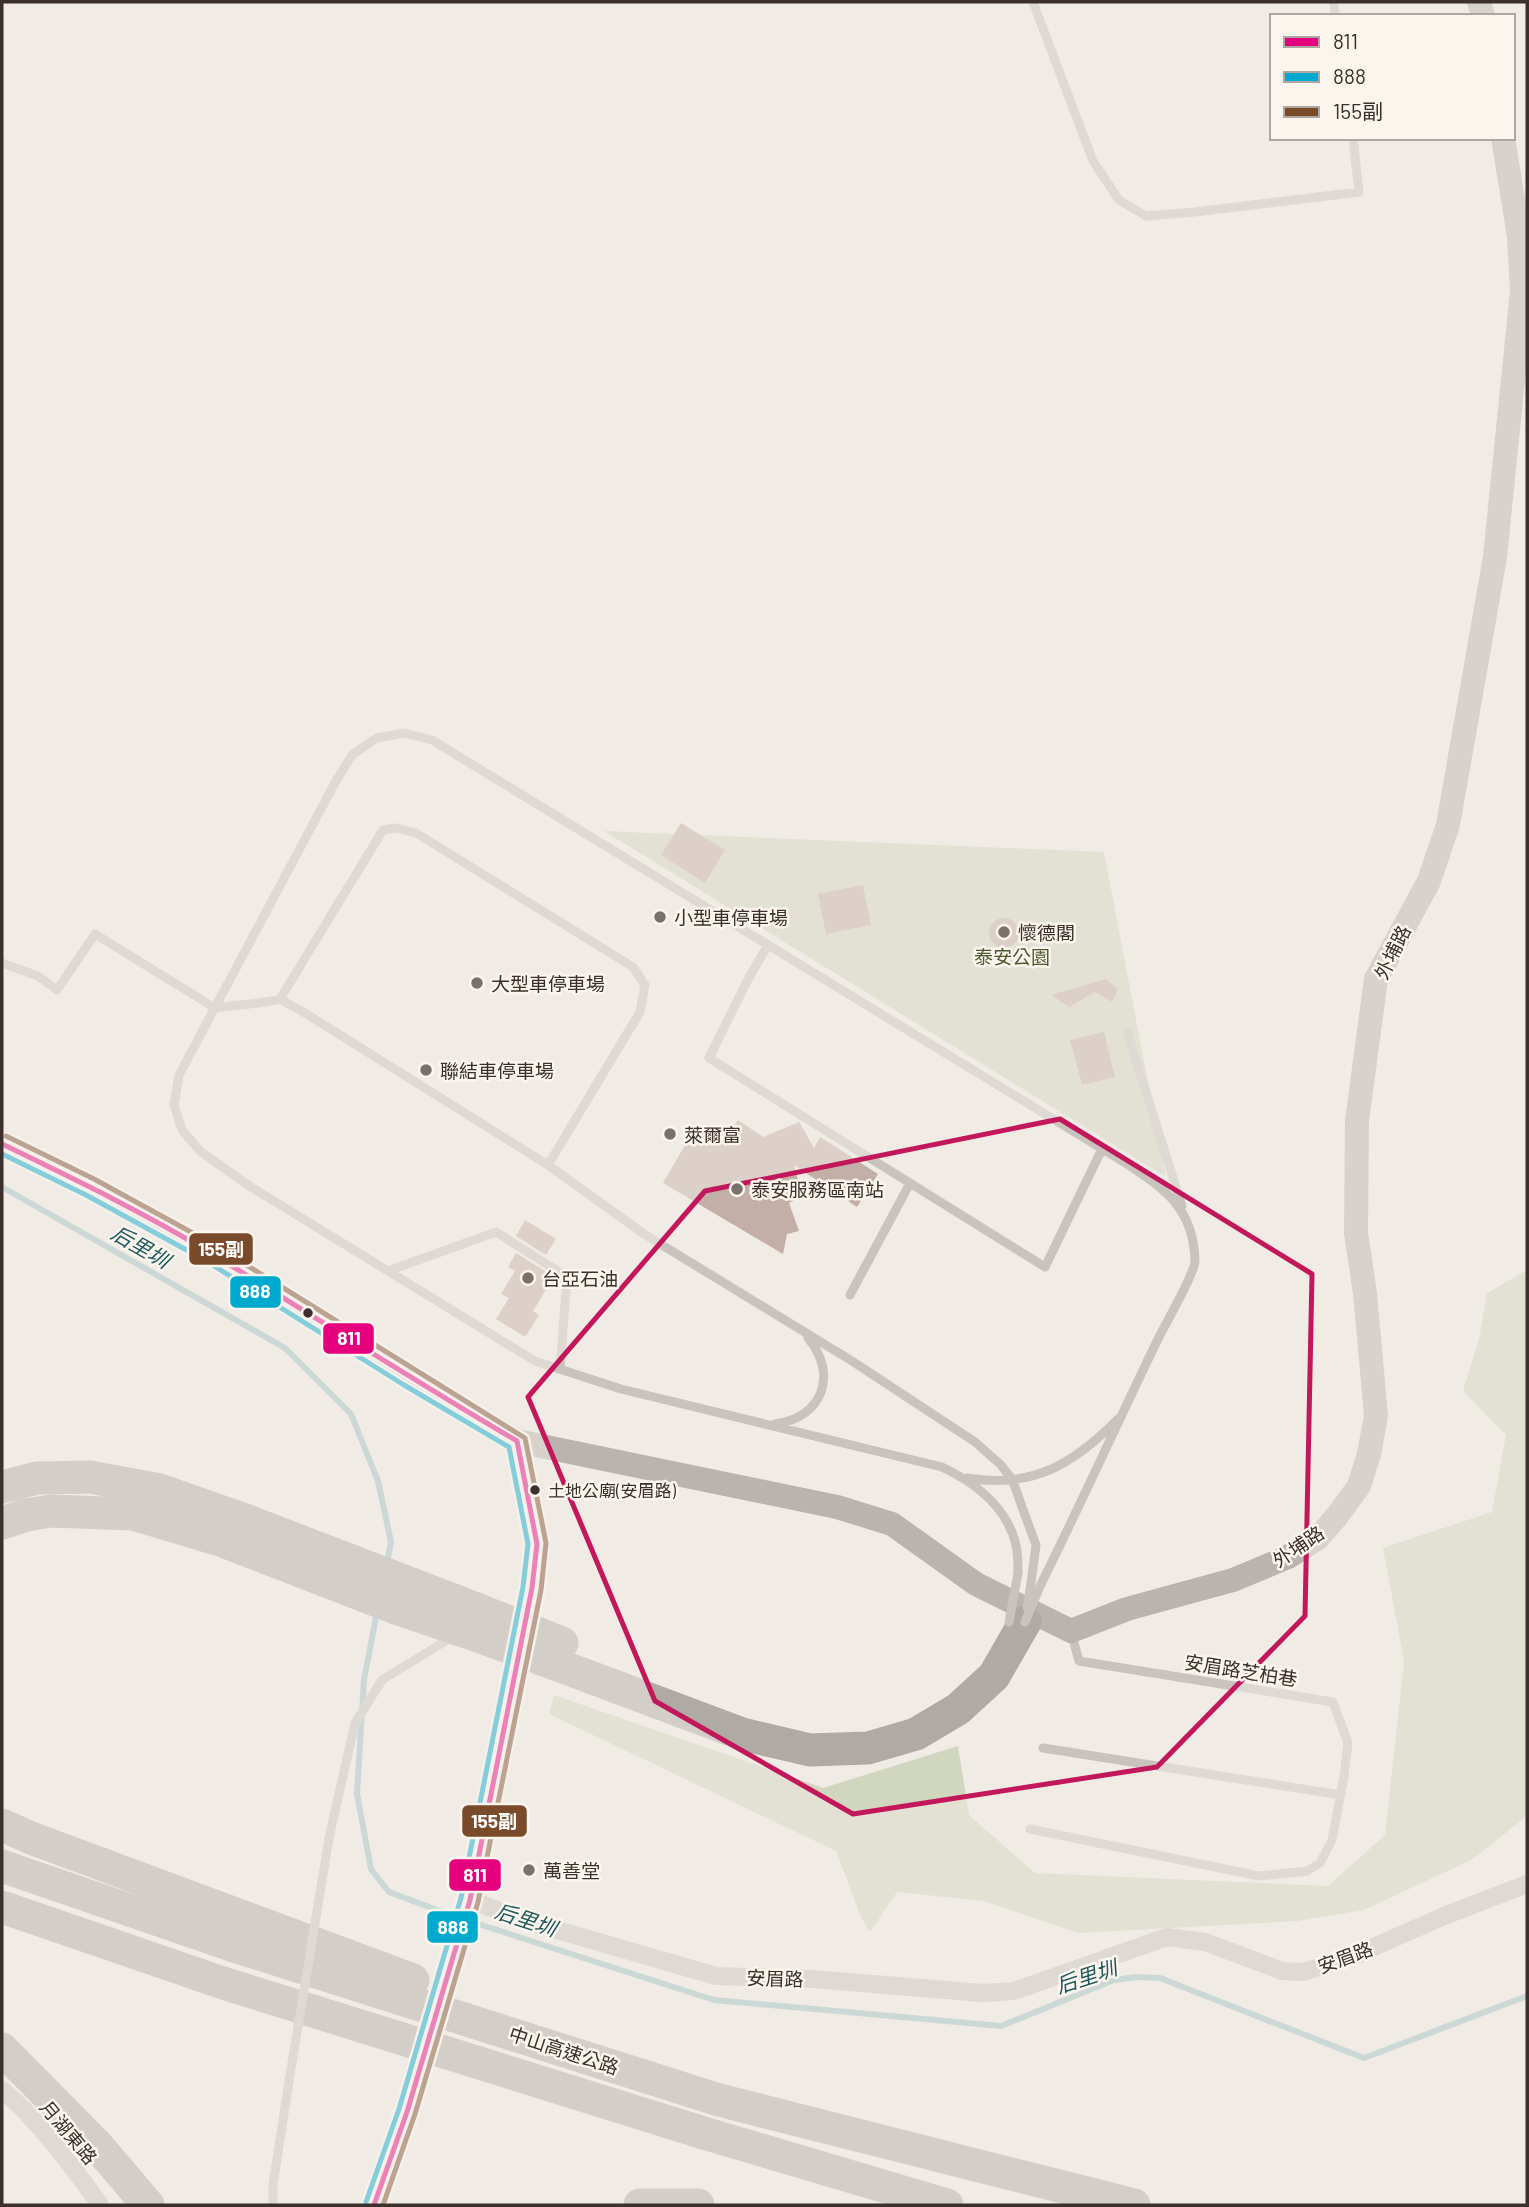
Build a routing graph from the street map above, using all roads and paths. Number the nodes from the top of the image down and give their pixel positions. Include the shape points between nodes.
1 (1033, 2) edge
2 (1353, 140) edge
3 (1503, 140) edge
4 (768, 945) junction
5 (2, 964) edge
6 (279, 999) junction
7 (215, 1009) junction
8 (1127, 1032) dead end
9 (2, 1144) edge
10 (1102, 1149) junction
11 (548, 1165) junction
12 (910, 1183) junction
13 (1185, 1217) junction
14 (388, 1271) junction
15 (850, 1295) dead end
16 (803, 1332) junction
17 (560, 1369) junction
18 (1122, 1415) junction
19 (770, 1425) junction
20 (517, 1441) junction
21 (965, 1478) junction
22 (1013, 1481) junction
23 (2, 1488) edge
24 (2, 1523) edge
25 (363, 1580) junction
26 (471, 1620) junction
27 (1017, 1622) junction
28 (1071, 1631) junction
29 (1043, 1748) dead end
30 (1341, 1795) junction
31 (2, 1825) edge
32 (1030, 1829) dead end
33 (2, 1866) edge
34 (1527, 1884) edge
35 (470, 1900) junction
36 (2, 1907) edge
37 (2, 2049) edge
38 (2, 2090) edge
39 (719, 2099) junction
40 (100, 2205) edge
41 (149, 2205) edge
42 (273, 2205) edge
43 (374, 2205) edge
44 (640, 2205) edge
45 (698, 2205) edge
46 (947, 2205) edge
47 (1134, 2205) edge

1 - 2 lane via 1093,161 1119,200 1146,216 1359,192
3 - 28 street, 外埔路 via 1519,236 1522,291 1495,557 1448,825 1429,881 1376,979 1357,1121 1356,1233 1376,1416 1359,1486 1318,1538 1288,1557 1233,1580 1127,1609
4 - 7 lane via 458,755 432,740 404,733 377,738 353,754
4 - 10 lane
4 - 12 lane via 709,1058
5 - 7 lane via 37,976 57,990 95,934
6 - 7 lane
6 - 11 lane
6 - 11 lane via 383,830 416,833 633,967 645,985 640,1012
7 - 14 lane via 179,1075 174,1105 182,1130 201,1152 251,1187
8 - 13 lane
9 - 20 street via 206,1251
10 - 12 lane via 1045,1267
10 - 13 lane via 1160,1186
11 - 16 lane via 644,1234
12 - 15 lane
13 - 18 lane via 1196,1262
14 - 17 lane via 535,1360
14 - 17 lane via 496,1232 567,1277
16 - 19 lane via 820,1354 825,1371 823,1391 791,1422
16 - 22 lane via 975,1442
17 - 19 lane via 621,1389
18 - 22 lane via 1096,1441 1057,1467
18 - 27 lane, bridge via 1041,1584
19 - 21 lane via 942,1467
20 - 28 street via 837,1507 892,1524 976,1584
20 - 35 street via 537,1544
21 - 22 lane
21 - 27 lane, bridge via 998,1506 1016,1545
22 - 27 lane, bridge via 1036,1545 1030,1590
23 - 25 highway via 37,1478 90,1477 160,1490 245,1520
24 - 25 highway via 51,1511 133,1514
25 - 26 highway
26 - 27 highway, bridge via 560,1654 813,1734 868,1734 912,1720 953,1699 982,1671
26 - 42 lane, bridge via 382,1680 355,1723 329,1838
28 - 30 lane, 安眉路芝柏巷 via 1079,1661 1332,1702 1348,1743
29 - 30 lane
30 - 32 lane, 安眉路芝柏巷 via 1332,1840 1320,1863 1307,1871 1259,1876
31 - 39 highway via 418,1982 674,2062
33 - 39 highway, 中山高速公路 via 231,1945
34 - 35 street, 安眉路 via 1303,1972 1282,1971 1205,1942 1167,1937 1014,1991 984,1993 716,1976 526,1921
35 - 43 street, bridge via 407,2112
36 - 46 highway, 中山高速公路 via 223,1983
37 - 41 highway
38 - 40 street, 月湖東路 via 18,2102
39 - 47 highway, 中山高速公路
44 - 45 highway

